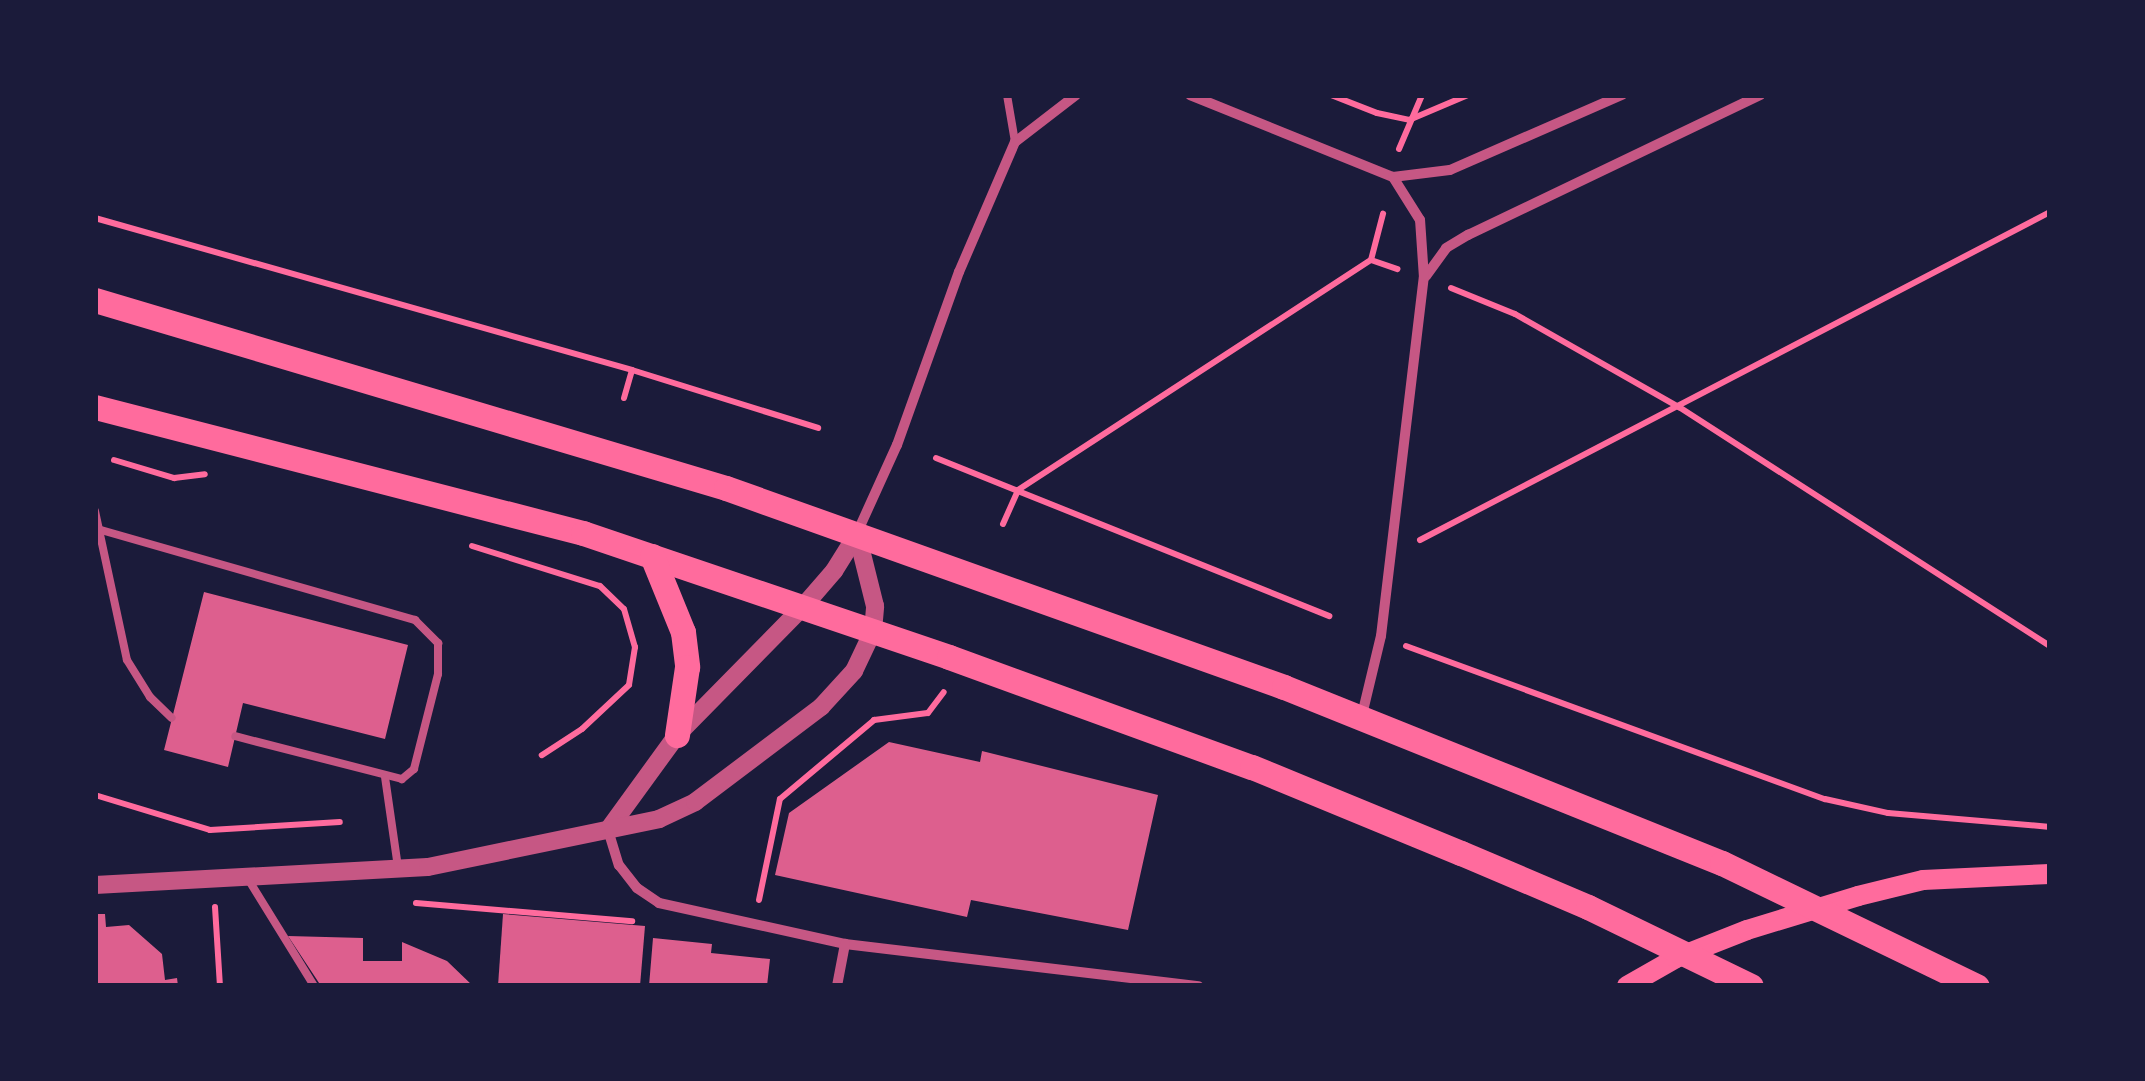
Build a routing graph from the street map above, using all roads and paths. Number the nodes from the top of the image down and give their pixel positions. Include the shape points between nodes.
1 (1007, 95) edge
2 (1076, 95) edge
3 (1190, 95) edge
4 (1332, 95) edge
5 (1422, 95) edge
6 (1468, 95) edge
7 (1622, 95) edge
8 (1760, 95) edge
9 (1410, 120) junction
10 (1014, 142) junction
11 (1393, 177) junction
12 (2050, 212) edge
13 (95, 218) edge
14 (1370, 260) dead end
15 (1424, 278) junction
16 (95, 300) edge
17 (632, 370) junction
18 (624, 398) dead end
19 (95, 407) edge
20 (1679, 407) junction
21 (818, 428) dead end
22 (936, 458) dead end
23 (114, 460) dead end
24 (221, 472) dead end
25 (1018, 490) junction
26 (95, 511) edge
27 (1003, 524) dead end
28 (101, 530) junction
29 (857, 534) junction
30 (459, 542) dead end
31 (1410, 546) dead end
32 (652, 556) junction
33 (802, 608) junction
34 (1330, 616) dead end
35 (873, 630) junction
36 (1407, 630) dead end
37 (2050, 646) edge
38 (946, 690) dead end
39 (1362, 716) junction
40 (172, 718) dead end
41 (858, 723) dead end
42 (868, 724) junction
43 (677, 735) junction
44 (235, 736) dead end
45 (542, 755) dead end
46 (386, 777) junction
47 (95, 794) edge
48 (340, 822) dead end
49 (2050, 827) edge
50 (608, 830) junction
51 (398, 867) junction
52 (2050, 874) edge
53 (246, 876) junction
54 (213, 879) junction
55 (95, 886) edge
56 (396, 902) dead end
57 (642, 923) dead end
58 (754, 926) junction
59 (845, 944) junction
60 (220, 986) edge
61 (314, 986) edge
62 (837, 986) edge
63 (1199, 986) edge
64 (1627, 986) edge
65 (1750, 986) edge
66 (1977, 986) edge

1 - 10 lane
2 - 10 street
3 - 11 street
4 - 9 path
5 - 9 path
6 - 9 path
7 - 11 street via 1450,170
8 - 15 street via 1468,235 1446,248
9 - 11 path
10 - 29 street
11 - 15 street via 1420,220
12 - 20 path
13 - 17 path
14 - 25 path
15 - 20 path via 1515,314
15 - 39 street via 1382,636
16 - 29 main road via 608,452
17 - 18 path
17 - 21 path
19 - 32 main road
20 - 31 path
20 - 37 path
22 - 25 path
23 - 24 path via 174,478
25 - 27 path
25 - 34 path
26 - 28 lane
28 - 40 lane via 126,660
28 - 46 lane via 415,620 428,630 441,658 414,769 402,779
29 - 33 street
29 - 35 street via 875,606
29 - 39 main road
30 - 45 path via 600,586 624,609 634,647 628,685 582,729
32 - 33 main road
32 - 43 main road via 683,632 685,700
33 - 35 main road
33 - 43 street
35 - 50 street via 854,671 821,706 720,784 660,818
35 - 65 main road via 1252,767 1588,907
36 - 49 path via 1406,648 1825,799 1888,812
38 - 42 path via 928,713
39 - 66 main road via 1722,864
41 - 42 path
42 - 58 path via 780,799
43 - 50 street
44 - 46 lane
46 - 51 lane
47 - 48 path via 210,830
50 - 51 street via 428,867
50 - 58 street via 620,866 659,903
51 - 53 street
52 - 64 main road via 1923,880 1858,896 1747,930
53 - 54 street
53 - 61 lane
54 - 55 street
54 - 60 path
56 - 57 path
58 - 59 street
59 - 62 street
59 - 63 street

